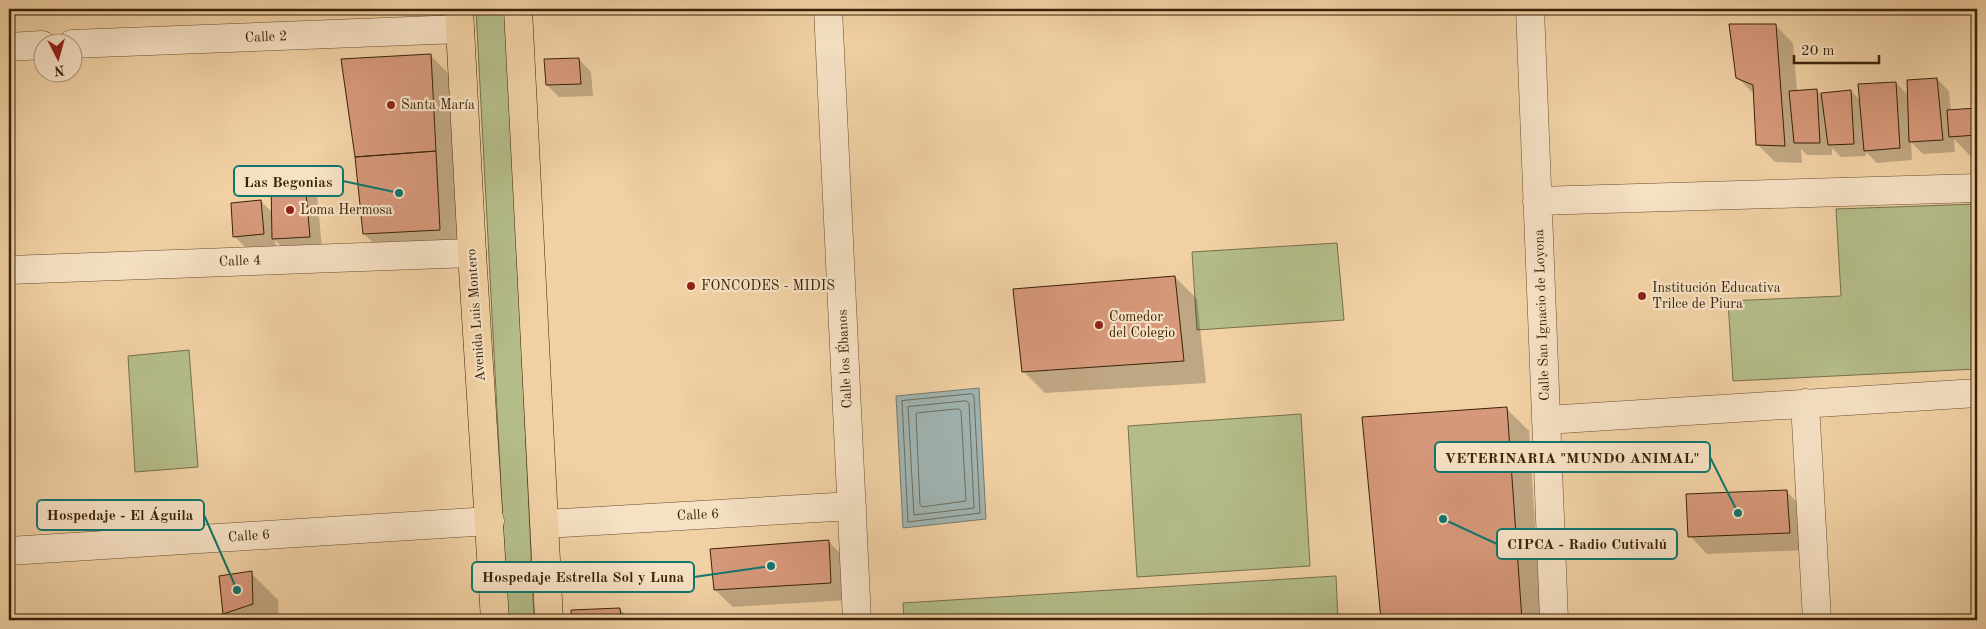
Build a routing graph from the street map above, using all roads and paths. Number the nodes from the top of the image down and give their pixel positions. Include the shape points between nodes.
1 (518, 9) edge
2 (828, 9) edge
3 (1530, 9) edge
4 (460, 19) edge
5 (82, 43) edge
6 (32, 46) edge
7 (9, 47) edge
8 (1977, 188) edge
9 (1537, 201) junction
10 (472, 253) junction
11 (9, 270) edge
12 (1977, 393) edge
13 (1804, 404) junction
14 (1546, 420) junction
15 (852, 506) junction
16 (490, 521) junction
17 (545, 524) junction
18 (9, 551) edge
19 (495, 620) edge
20 (550, 620) edge
21 (857, 620) edge
22 (1554, 620) edge
23 (1817, 620) edge

1 - 17 main road
2 - 15 street, Calle los Ébanos
3 - 9 street, Calle San Ignacio de Loyona
4 - 5 street, Calle 2
4 - 10 main road, Avenida Luis Montero
6 - 7 street
8 - 9 street
9 - 14 street, Calle San Ignacio de Loyona
10 - 11 street, Calle 4
10 - 16 main road, Avenida Luis Montero
12 - 13 street
13 - 14 street
13 - 23 street
14 - 22 street, Calle San Ignacio de Loyona
15 - 17 street, Calle 6
15 - 21 street, Calle los Ébanos
16 - 18 street, Calle 6
16 - 19 main road, Avenida Luis Montero
17 - 20 main road

